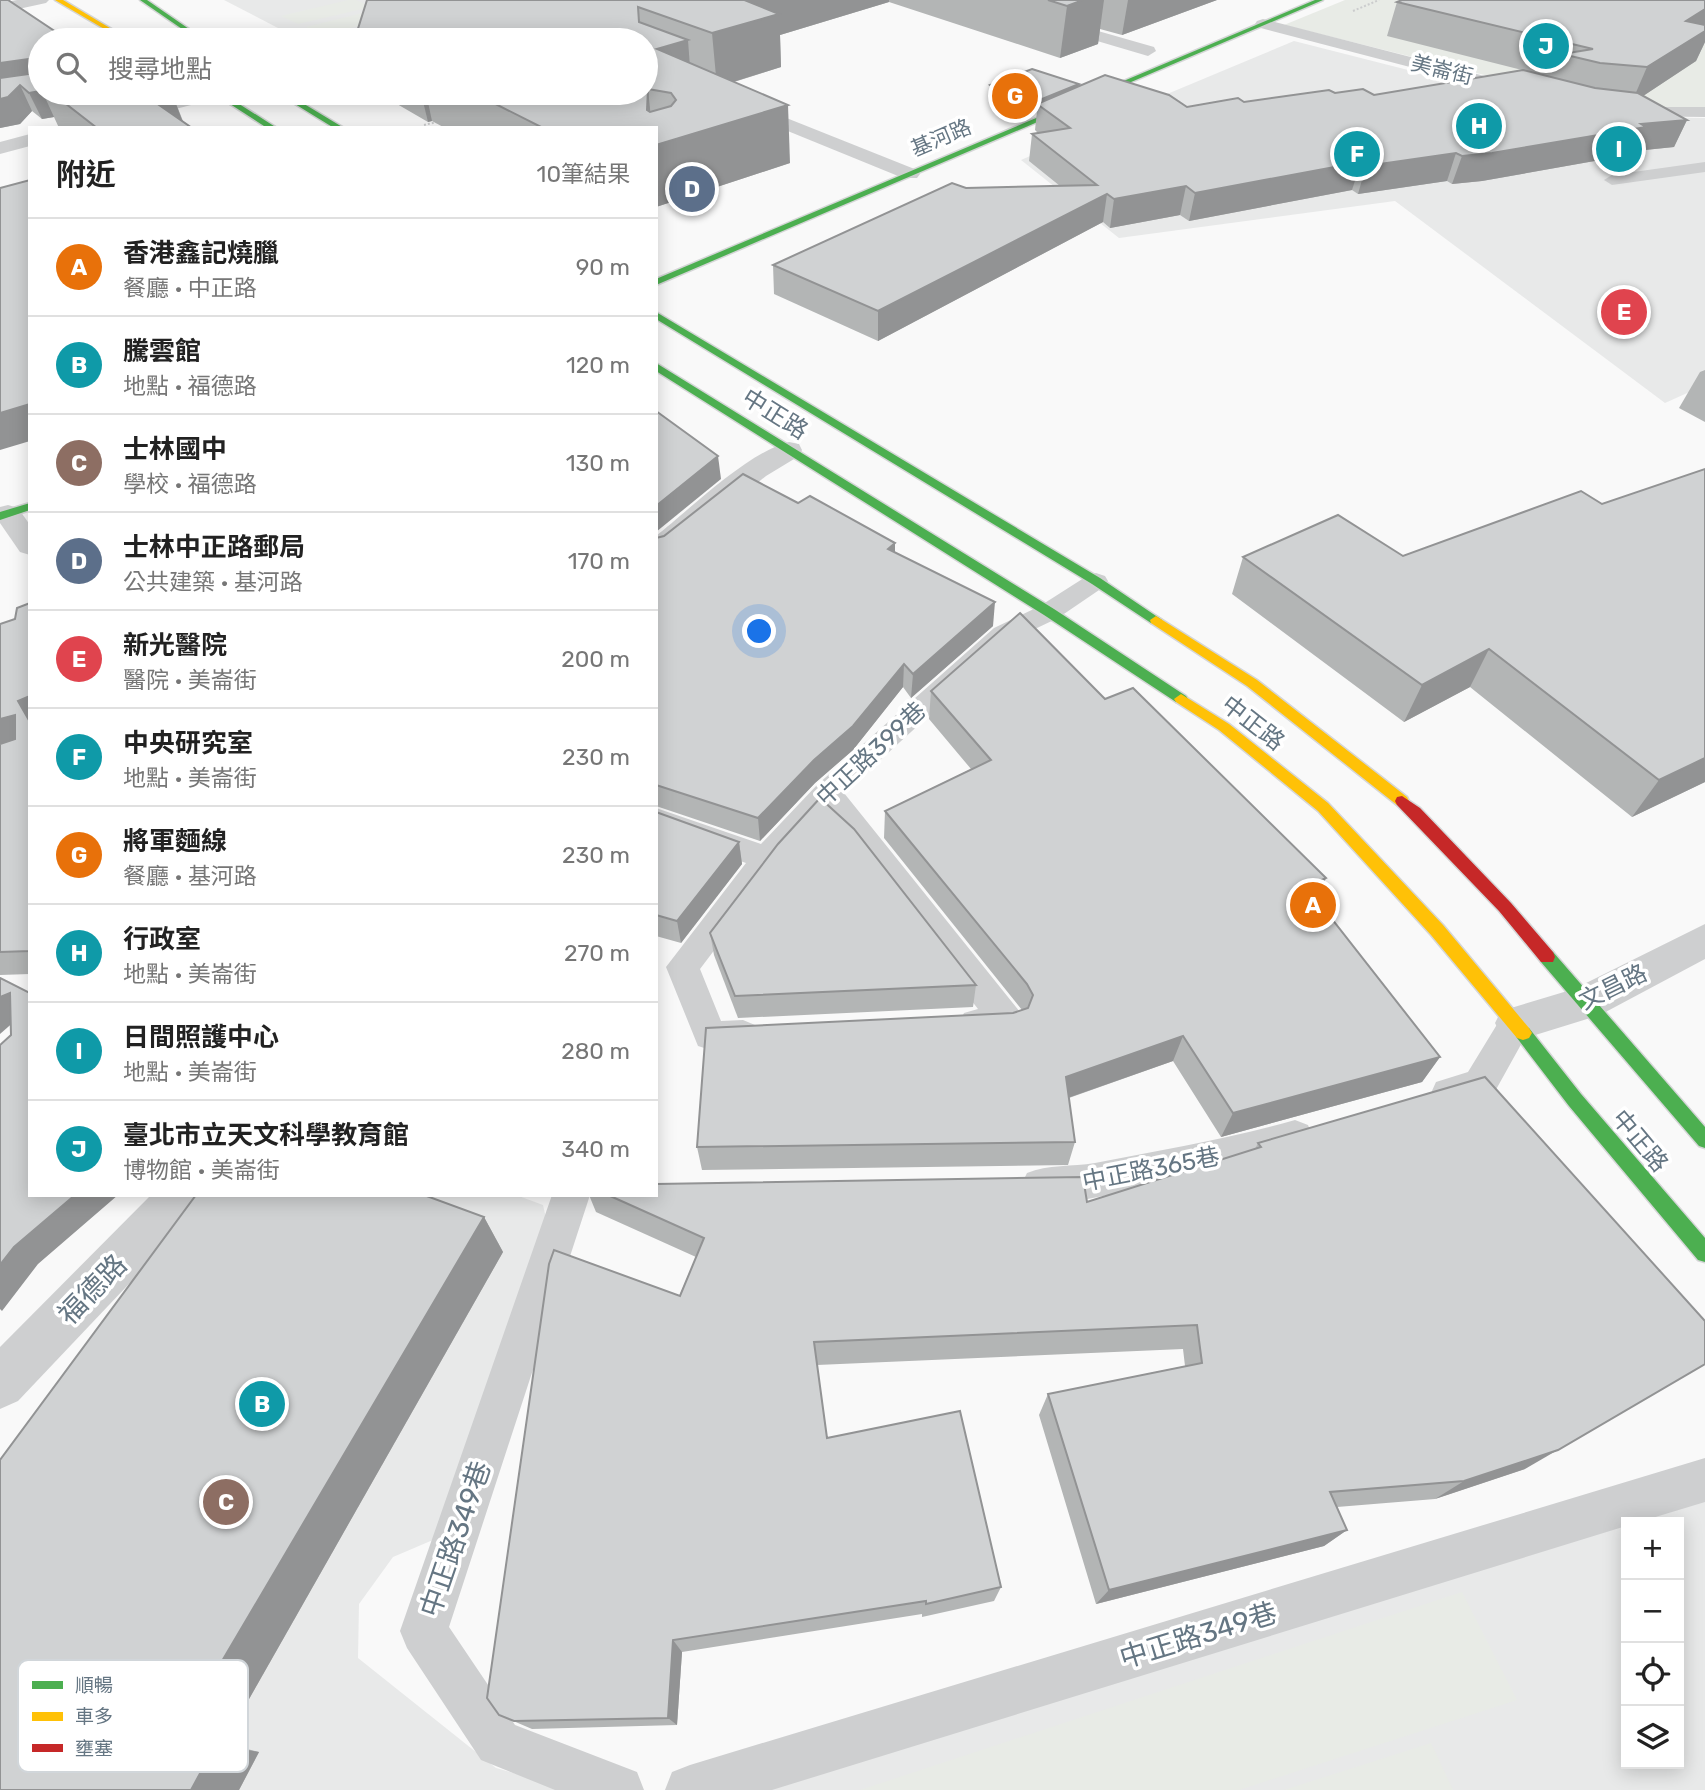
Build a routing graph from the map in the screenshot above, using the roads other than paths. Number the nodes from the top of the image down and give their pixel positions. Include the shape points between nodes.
1 (41, 0) edge
2 (58, 0) edge
3 (143, 0) edge
4 (1320, 0) edge
5 (0, 8) edge
6 (1034, 18) dead end
7 (1263, 24) junction
8 (106, 28) edge
9 (184, 28) edge
10 (1148, 51) dead end
11 (658, 72) edge
12 (1545, 97) edge
13 (169, 105) edge
14 (236, 105) edge
15 (301, 105) edge
16 (1598, 109) edge
17 (1701, 115) edge
18 (87, 126) edge
19 (270, 126) edge
20 (337, 126) edge
21 (28, 141) edge
22 (0, 148) edge
23 (1705, 167) edge
24 (911, 174) junction
25 (1612, 180) dead end
26 (658, 281) edge
27 (658, 316) edge
28 (658, 369) edge
29 (789, 450) junction
30 (13, 512) edge
31 (28, 542) edge
32 (658, 549) edge
33 (1096, 581) junction
34 (1049, 612) junction
35 (827, 792) junction
36 (658, 820) edge
37 (767, 858) junction
38 (1705, 940) edge
39 (1585, 1003) junction
40 (1516, 1023) junction
41 (941, 1025) edge
42 (778, 1033) edge
43 (1413, 1103) edge
44 (1333, 1126) edge
45 (1705, 1140) edge
46 (1003, 1186) edge
47 (181, 1197) edge
48 (570, 1197) edge
49 (1705, 1253) edge
50 (0, 1382) edge
51 (1705, 1480) edge
52 (619, 1790) edge
53 (690, 1790) edge

1 - 5 street
2 - 8 main road
3 - 9 main road
4 - 7 main road, 基河路
6 - 10 street
7 - 12 street, 美崙街
7 - 24 main road, 基河路
11 - 24 street
13 - 18 street
14 - 19 main road
15 - 20 main road
16 - 17 street
21 - 22 street
23 - 25 lane
24 - 26 main road, 基河路
27 - 33 main road, 中正路
28 - 29 main road, 中正路
29 - 32 street via 756,470
29 - 34 main road, 中正路
30 - 31 street
33 - 34 lane, 中正路399巷
33 - 39 main road, 中正路 via 1252,683 1415,811 1505,907
34 - 35 lane, 中正路399巷 via 1003,634
34 - 40 main road, 中正路 via 1224,727 1323,807
35 - 37 lane, 中正路399巷
35 - 41 lane via 1008,1022
36 - 37 lane
37 - 42 lane, 中正路399巷 via 683,967 710,1036
38 - 39 street, 文昌路
39 - 40 street, 文昌路
39 - 45 main road, 中正路
40 - 43 lane via 1480,1084
40 - 49 main road, 中正路
44 - 46 lane, 中正路365巷 via 1238,1153 1072,1185
47 - 50 street, 福德路
48 - 52 lane, 中正路349巷 via 424,1631 498,1744
51 - 53 lane, 中正路349巷

